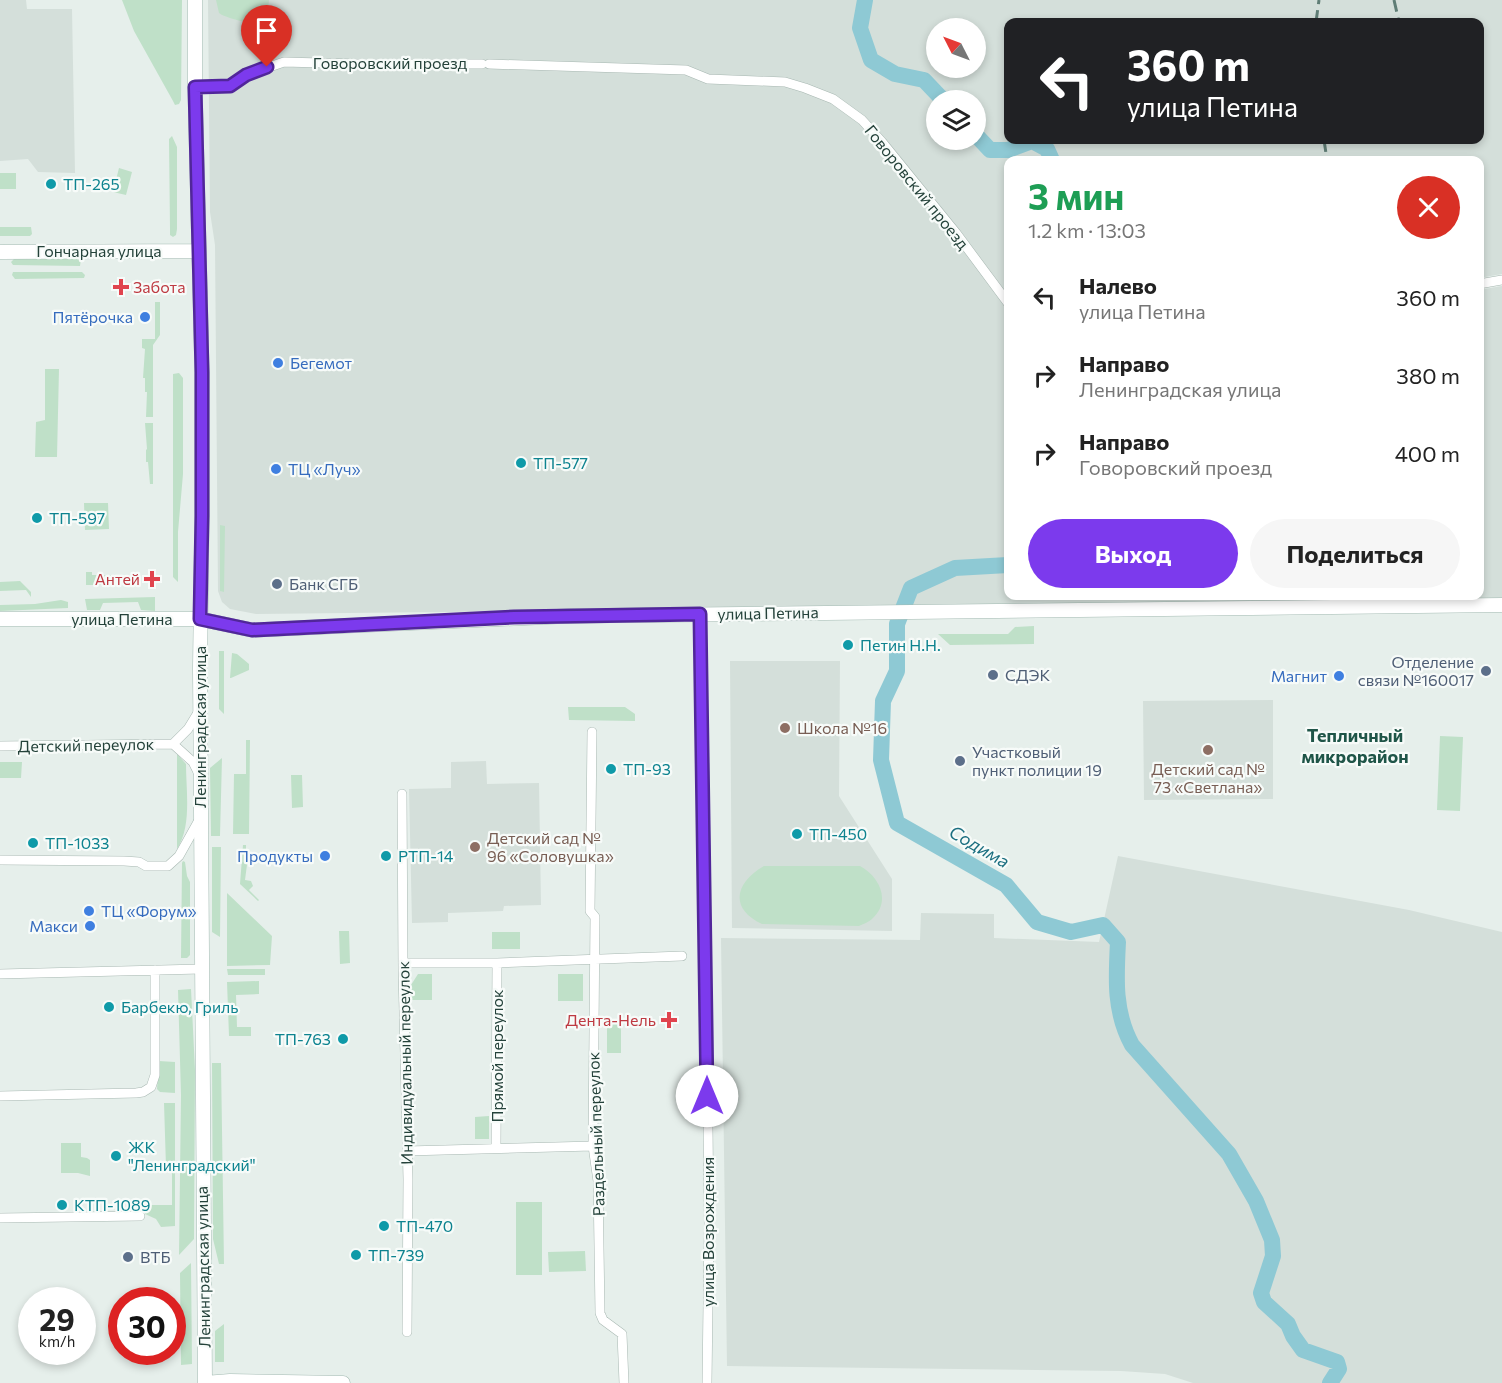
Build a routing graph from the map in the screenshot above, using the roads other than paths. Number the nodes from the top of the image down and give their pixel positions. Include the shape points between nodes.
1 (195, 0) edge
2 (195, 87) junction
3 (199, 251) junction
4 (0, 252) edge
5 (1502, 280) edge
6 (1484, 283) edge
7 (1004, 298) edge
8 (1459, 601) edge
9 (1502, 605) edge
10 (700, 614) junction
11 (0, 619) edge
12 (200, 619) junction
13 (200, 709) junction
14 (592, 732) dead end
15 (173, 744) junction
16 (0, 746) edge
17 (200, 776) junction
18 (402, 794) dead end
19 (201, 817) junction
20 (0, 860) edge
21 (682, 956) dead end
22 (594, 960) junction
23 (403, 963) junction
24 (497, 963) junction
25 (201, 969) junction
26 (155, 970) junction
27 (0, 974) edge
28 (0, 1096) edge
29 (593, 1146) junction
30 (496, 1148) junction
31 (407, 1151) junction
32 (140, 1216) dead end
33 (0, 1218) edge
34 (407, 1332) dead end
35 (205, 1383) edge
36 (344, 1383) edge
37 (624, 1383) edge
38 (707, 1383) edge

1 - 2 street, Ленинградская улица
2 - 3 street, Ленинградская улица
2 - 7 street, Говоровский проезд via 230,86 246,75 284,62 686,70 708,79 785,82 819,92 862,120
3 - 4 street, Гончарная улица
3 - 12 street, Ленинградская улица
5 - 6 street
8 - 9 street, улица Петина
8 - 10 street, улица Петина
10 - 12 street, улица Петина via 514,617 252,630
10 - 38 street, улица Возрождения via 709,1214
11 - 12 street, улица Петина
12 - 13 street, Ленинградская улица
13 - 15 street, Детский переулок
13 - 17 street, Ленинградская улица
14 - 22 street, Раздельный переулок via 590,911 595,917
15 - 16 street, Детский переулок
15 - 17 street, Детский переулок via 193,762
17 - 19 street, Ленинградская улица
18 - 23 street, Индивидуальный переулок
19 - 20 street via 168,866 124,861
19 - 25 street, Ленинградская улица
21 - 22 street
22 - 24 street
22 - 29 street, Раздельный переулок
23 - 24 street
23 - 31 street, Индивидуальный переулок
24 - 30 street, Прямой переулок
25 - 26 street
25 - 35 street, Ленинградская улица
26 - 27 street
26 - 28 street via 152,1087 136,1093
29 - 30 street
29 - 37 street, Раздельный переулок via 598,1181 600,1313 622,1334
30 - 31 street
31 - 34 street, Индивидуальный переулок
32 - 33 street
35 - 36 street

